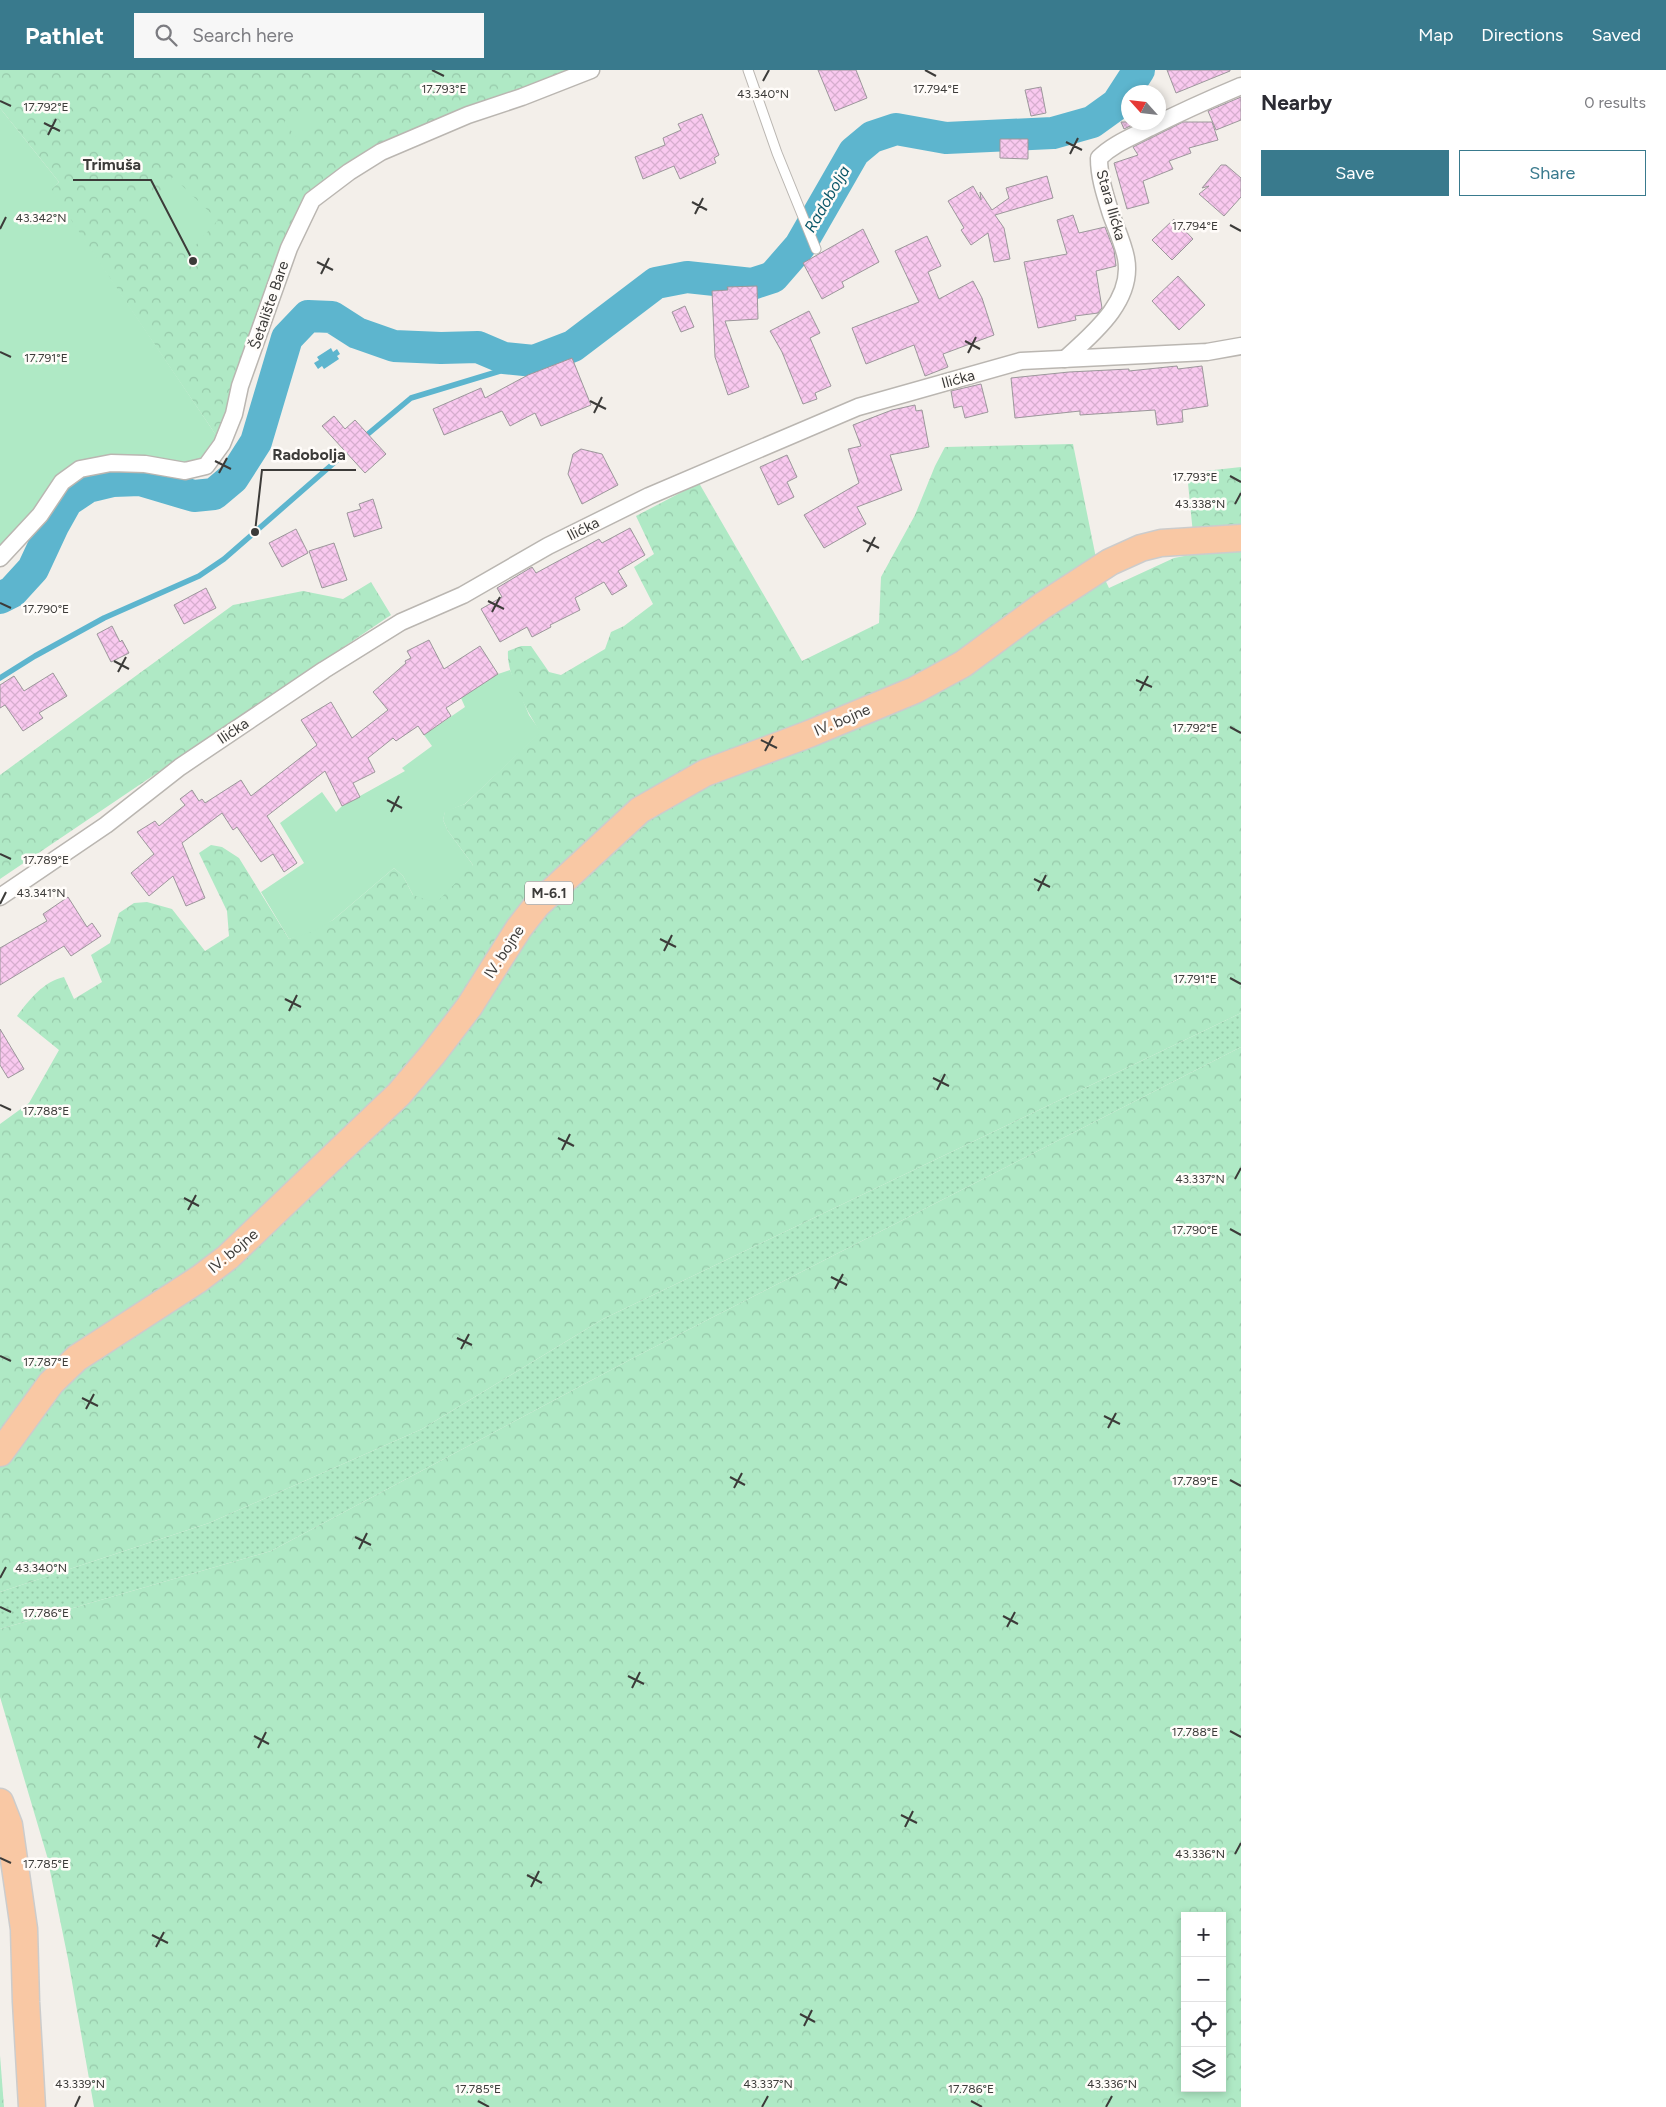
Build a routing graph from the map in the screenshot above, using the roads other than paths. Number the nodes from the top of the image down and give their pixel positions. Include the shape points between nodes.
1 (592, 70) edge
2 (748, 70) edge
3 (1241, 86) edge
4 (816, 249) dead end
5 (1241, 346) edge
6 (1066, 359) junction
7 (1241, 538) edge
8 (0, 558) edge
9 (0, 897) edge
10 (0, 1453) edge
11 (0, 1802) edge
12 (32, 2107) edge

1 - 8 street, Šetalište Bare via 468,115 381,152 312,200 289,248 240,386 234,414 222,444 206,466 186,471 145,464 111,463 80,469 62,482 40,515
2 - 4 lane
3 - 6 street, Stara Ilićka via 1109,148 1100,158 1104,192 1126,258 1127,283 1119,300 1093,334
5 - 6 street, Ilićka via 1207,352
6 - 9 street, Ilićka via 1021,361 858,407 649,496 564,538 463,595 401,622 332,665 180,767 106,825
7 - 10 main road, IV. bojne / M-6.1 via 1161,543 1110,562 1042,606 963,664 915,690 705,772 640,810 537,905 469,1006 399,1094 228,1256 199,1279 77,1358 51,1383
11 - 12 main road via 9,1826 24,1929

